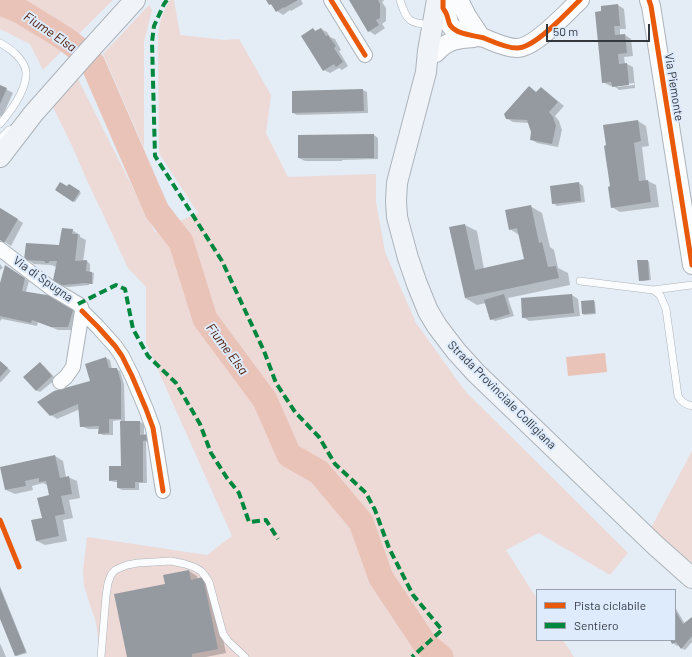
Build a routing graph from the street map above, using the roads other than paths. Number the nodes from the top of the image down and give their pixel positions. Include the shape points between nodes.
1 (136, 0) edge
2 (331, 0) edge
3 (400, 0) edge
4 (580, 0) edge
5 (650, 2) edge
6 (444, 13) edge
7 (481, 38) junction
8 (0, 43) edge
9 (436, 53) junction
10 (365, 54) dead end
11 (426, 72) junction
12 (28, 122) junction
13 (0, 124) edge
14 (0, 139) edge
15 (0, 157) edge
16 (688, 216) edge
17 (0, 249) edge
18 (692, 265) edge
19 (580, 280) dead end
20 (692, 286) edge
21 (653, 290) junction
22 (82, 311) junction
23 (60, 382) dead end
24 (692, 406) edge
25 (163, 491) dead end
26 (692, 578) edge
27 (101, 657) edge
28 (245, 657) edge

1 - 12 main road
2 - 10 street
3 - 6 lane via 406,16 417,24
4 - 7 street via 539,39 527,46 510,47
5 - 16 street, Via Piemonte
6 - 7 street via 452,13
6 - 9 main road, Strada Provinciale Colligiana
6 - 11 main road, Strada Provinciale Colligiana via 428,51
7 - 9 street via 465,38 450,42
8 - 13 lane via 15,54 26,72 20,94
9 - 11 main road, Strada Provinciale Colligiana
11 - 26 main road, Strada Provinciale Colligiana via 397,183 396,201 397,217 408,258 432,319 442,335 476,373
12 - 14 lane via 6,132
12 - 15 main road
16 - 18 street, Via Piemonte
17 - 22 street, Via di Spugna via 51,288 82,307
19 - 21 lane
20 - 21 lane
21 - 24 lane via 660,295 666,309 678,396 681,401
22 - 23 street, Via di Spugna via 73,367
22 - 25 street, Via di Spugna via 115,346 129,369 153,428
27 - 28 lane via 106,596 111,575 115,570 127,565 166,561 185,564 204,573 209,582 223,634

